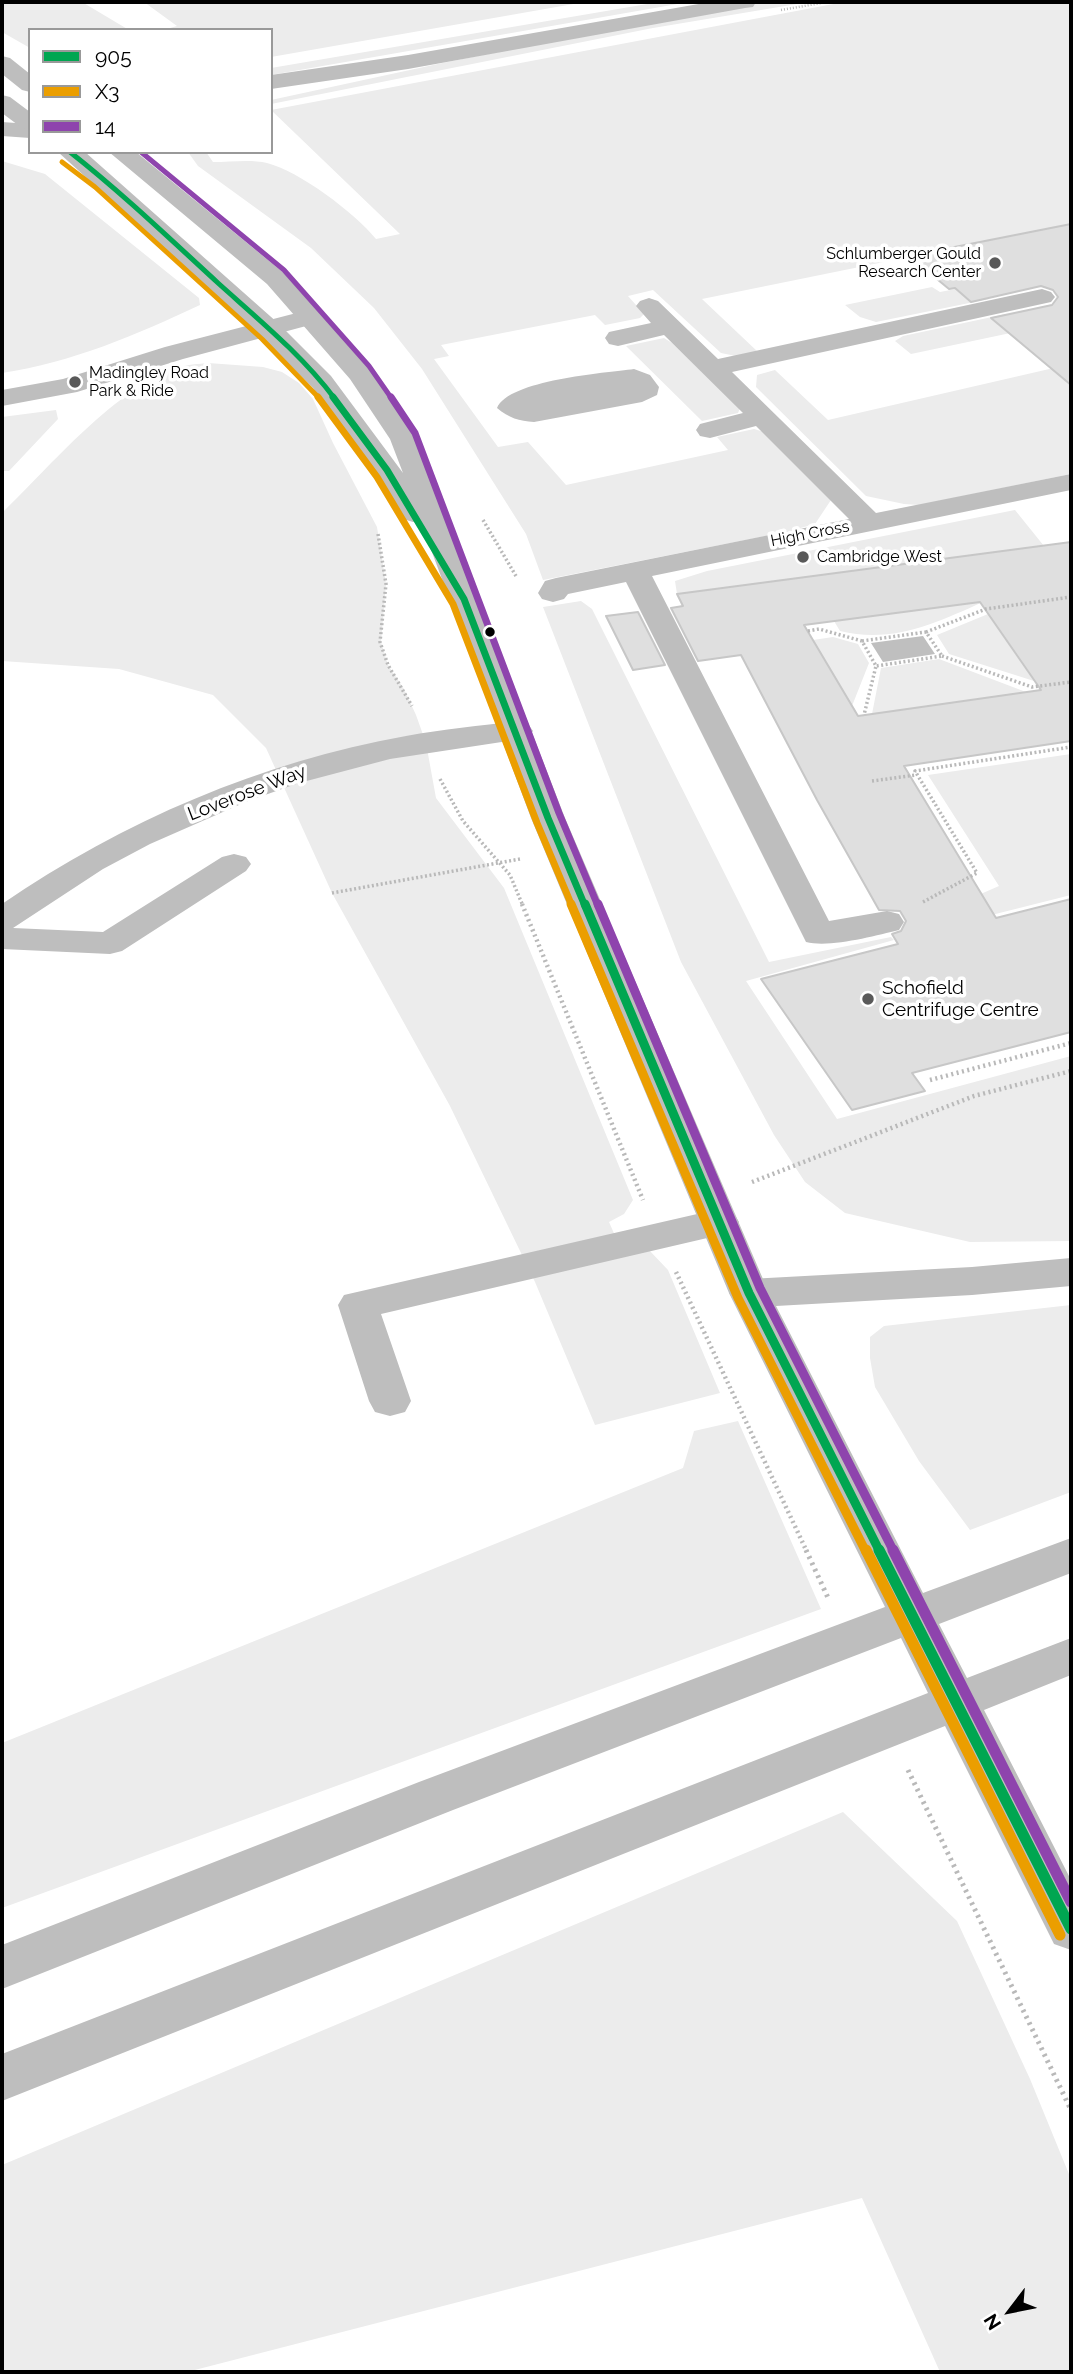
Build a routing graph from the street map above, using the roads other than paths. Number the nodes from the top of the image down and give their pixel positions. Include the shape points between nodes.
1 (745, 2) edge
2 (408, 62) junction
3 (2, 63) edge
4 (273, 82) edge
5 (28, 83) edge
6 (273, 92) edge
7 (73, 154) edge
8 (123, 154) edge
9 (1042, 297) dead end
10 (649, 306) dead end
11 (312, 317) junction
12 (670, 326) junction
13 (270, 330) junction
14 (618, 338) dead end
15 (714, 368) junction
16 (2, 398) edge
17 (761, 417) junction
18 (710, 430) dead end
19 (1071, 482) edge
20 (870, 523) junction
21 (634, 569) junction
22 (553, 593) dead end
23 (464, 599) junction
24 (517, 731) junction
25 (234, 864) dead end
26 (2, 920) edge
27 (887, 922) road end
28 (2, 937) edge
29 (714, 1210) junction
30 (1071, 1272) edge
31 (749, 1293) junction
32 (390, 1401) dead end
33 (1071, 1555) edge
34 (1071, 1656) edge
35 (1071, 1929) edge
36 (2, 1967) edge
37 (2, 2078) edge

1 - 2 main road
2 - 4 main road
2 - 6 main road
3 - 5 main road
7 - 13 main road
8 - 11 main road via 276,279
9 - 15 main road
10 - 12 main road
11 - 13 main road
11 - 23 main road via 360,374 404,439
12 - 14 main road
12 - 15 main road
13 - 16 main road via 68,386
13 - 23 main road via 322,382 387,470
15 - 17 main road
17 - 18 main road
17 - 20 main road
19 - 20 main road, High Cross
20 - 21 main road, High Cross
21 - 22 main road, High Cross via 556,587
21 - 27 main road via 818,934
23 - 24 main road
24 - 26 main road, Loverose Way via 392,748 302,770 168,823 92,860
24 - 29 main road via 563,853
25 - 28 main road via 110,943
29 - 31 main road
29 - 32 main road via 659,1234 358,1305
30 - 31 main road
31 - 35 main road
33 - 36 main road
34 - 37 main road

